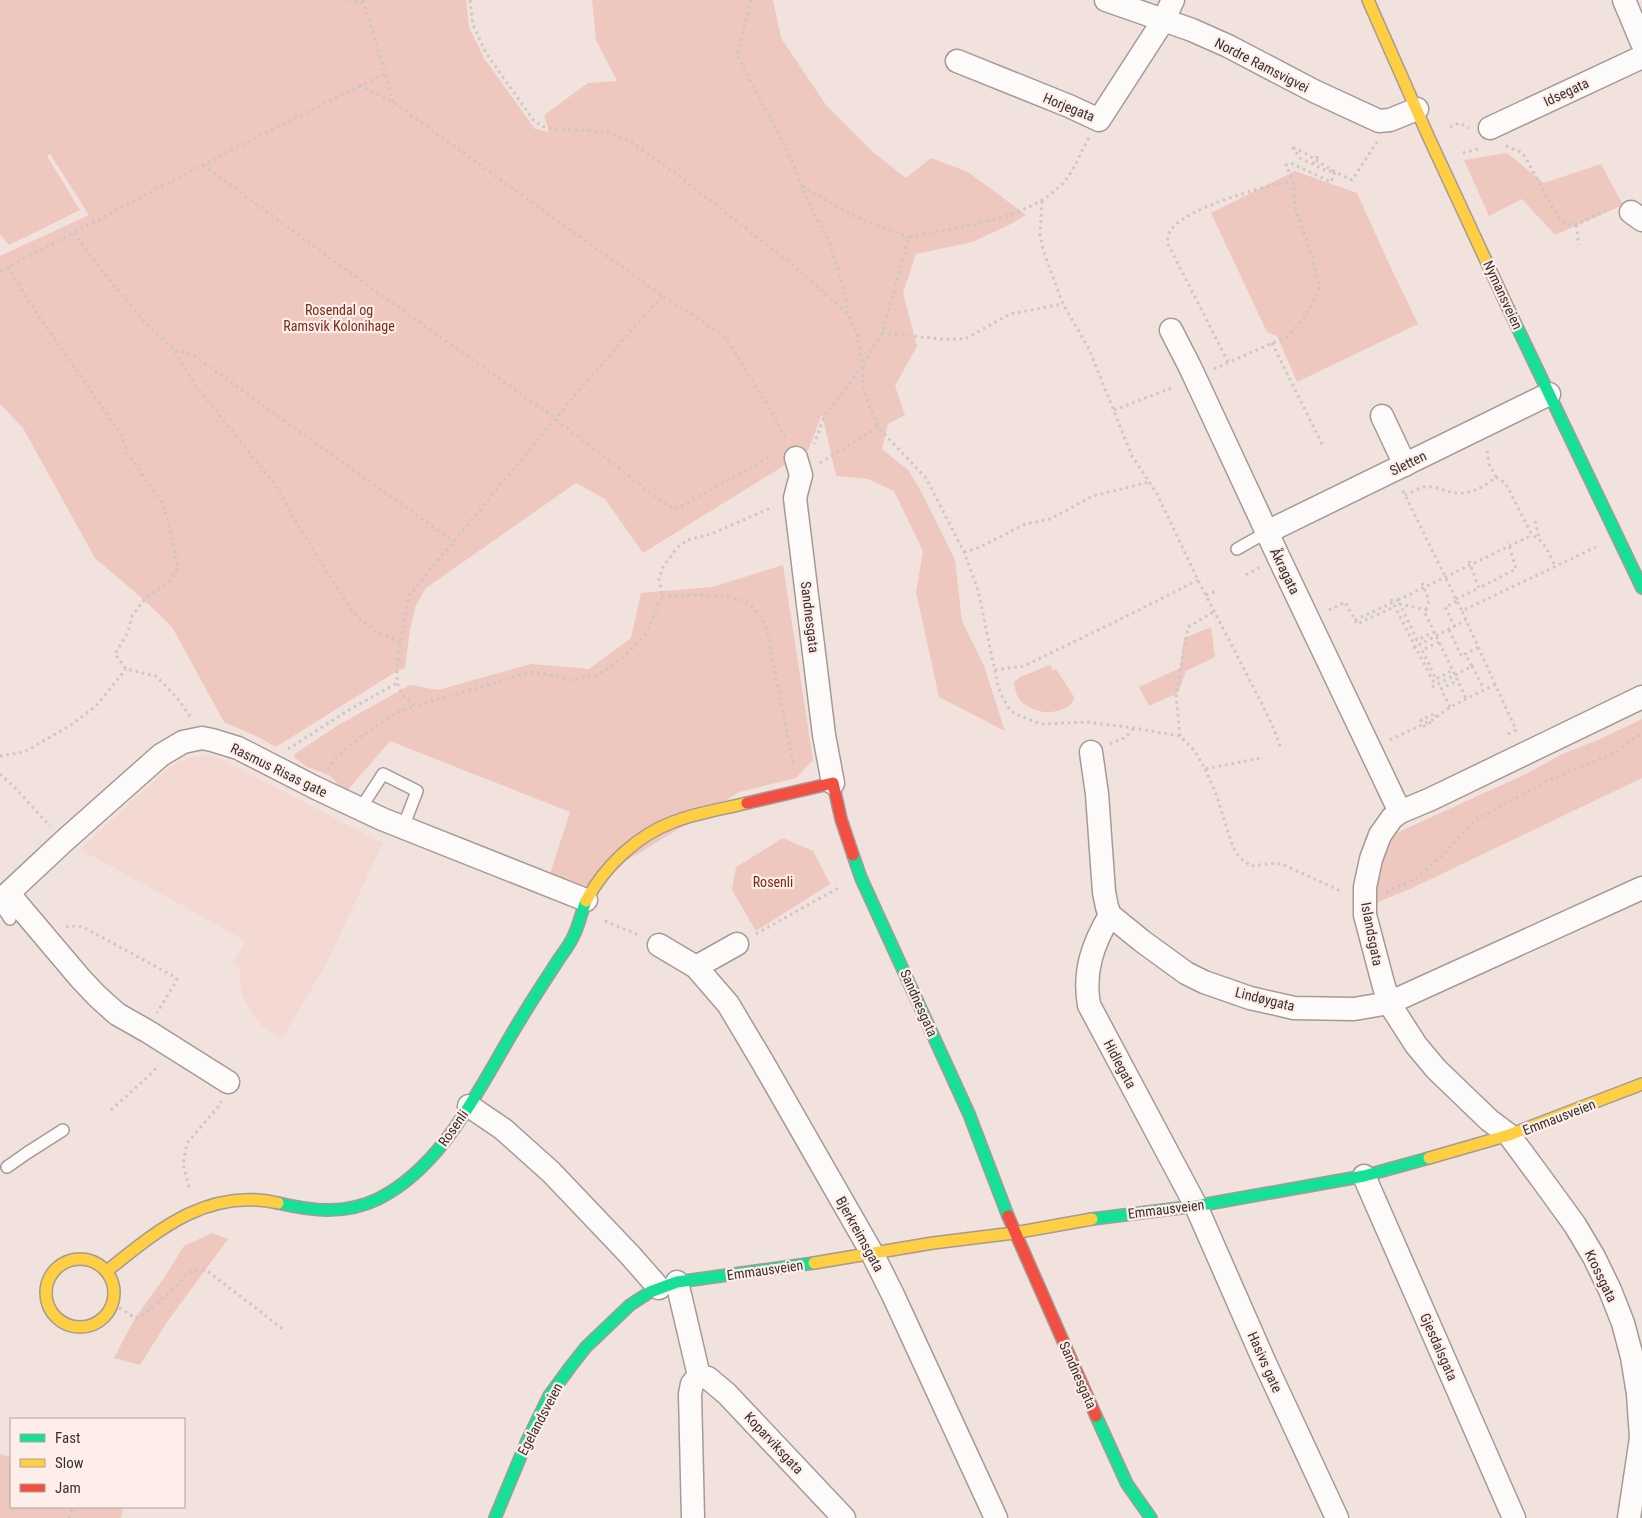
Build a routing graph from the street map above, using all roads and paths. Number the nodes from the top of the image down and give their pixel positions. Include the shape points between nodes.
1 (348, 0) edge
2 (470, 0) edge
3 (751, 0) edge
4 (1106, 0) edge
5 (1173, 0) edge
6 (1368, 0) edge
7 (1624, 0) edge
8 (363, 1) edge
9 (1163, 21) junction
10 (1642, 43) edge
11 (1642, 57) edge
12 (957, 61) dead end
13 (384, 74) junction
14 (360, 85) junction
15 (394, 104) junction
16 (1417, 110) junction
17 (1099, 120) junction
18 (1382, 135) dead end
19 (1492, 140) junction
20 (1458, 155) dead end
21 (1318, 156) dead end
22 (1313, 164) junction
23 (203, 165) junction
24 (1335, 172) junction
25 (1293, 180) junction
26 (802, 185) junction
27 (1042, 201) junction
28 (1636, 216) edge
29 (1576, 224) junction
30 (74, 234) junction
31 (909, 238) junction
32 (1579, 245) dead end
33 (8, 267) junction
34 (0, 271) edge
35 (662, 296) junction
36 (1063, 304) junction
37 (847, 313) junction
38 (1171, 330) dead end
39 (882, 333) junction
40 (1272, 342) junction
41 (175, 351) junction
42 (1228, 362) junction
43 (862, 366) junction
44 (1195, 380) junction
45 (1549, 394) junction
46 (1114, 410) junction
47 (1382, 416) dead end
48 (556, 419) junction
49 (878, 427) junction
50 (1486, 445) dead end
51 (1323, 446) dead end
52 (795, 460) junction
53 (1405, 465) junction
54 (1496, 477) junction
55 (1149, 482) junction
56 (1402, 489) dead end
57 (1405, 495) junction
58 (795, 498) junction
59 (1535, 521) dead end
60 (1267, 532) junction
61 (1532, 535) junction
62 (1539, 538) junction
63 (454, 542) junction
64 (1508, 542) dead end
65 (1604, 544) dead end
66 (1237, 549) dead end
67 (964, 552) junction
68 (1469, 561) dead end
69 (1555, 566) junction
70 (1445, 576) junction
71 (1198, 580) junction
72 (1422, 583) dead end
73 (1478, 588) junction
74 (1642, 588) edge
75 (1218, 590) dead end
76 (1206, 595) junction
77 (662, 596) junction
78 (1390, 599) dead end
79 (1456, 600) junction
80 (1399, 602) junction
81 (1394, 607) junction
82 (1426, 610) junction
83 (1462, 611) junction
84 (1215, 612) junction
85 (1322, 612) dead end
86 (1356, 620) junction
87 (1466, 620) junction
88 (1455, 627) junction
89 (1449, 630) junction
90 (1434, 632) junction
91 (1437, 636) junction
92 (1439, 642) junction
93 (401, 643) junction
94 (1479, 647) junction
95 (1414, 648) junction
96 (1465, 654) junction
97 (1472, 666) junction
98 (126, 669) junction
99 (995, 670) junction
100 (1453, 670) junction
101 (1456, 675) junction
102 (1458, 680) junction
103 (397, 684) junction
104 (1496, 684) junction
105 (1484, 690) junction
106 (1642, 697) edge
107 (1466, 698) junction
108 (415, 706) junction
109 (1450, 707) junction
110 (1436, 720) junction
111 (197, 726) dead end
112 (1134, 728) junction
113 (1508, 734) dead end
114 (1642, 734) edge
115 (1180, 736) junction
116 (1385, 743) dead end
117 (1280, 749) dead end
118 (1091, 752) joint
119 (0, 756) edge
120 (1261, 758) dead end
121 (268, 763) junction
122 (1205, 769) junction
123 (0, 774) edge
124 (324, 774) dead end
125 (833, 783) junction
126 (801, 792) junction
127 (362, 810) junction
128 (1400, 812) junction
129 (405, 829) junction
130 (64, 841) junction
131 (861, 878) junction
132 (1642, 888) edge
133 (1364, 899) junction
134 (5, 904) edge
135 (584, 907) junction
136 (1110, 915) junction
137 (45, 936) junction
138 (737, 944) joint
139 (660, 945) joint
140 (696, 967) junction
141 (1389, 1003) junction
142 (147, 1031) junction
143 (174, 1049) junction
144 (228, 1082) joint
145 (1642, 1084) edge
146 (469, 1106) junction
147 (111, 1110) dead end
148 (64, 1130) dead end
149 (1509, 1135) junction
150 (7, 1167) dead end
151 (1364, 1176) junction
152 (190, 1192) dead end
153 (1196, 1206) junction
154 (1014, 1233) junction
155 (872, 1253) junction
156 (108, 1271) junction
157 (668, 1285) junction
158 (114, 1304) junction
159 (282, 1329) dead end
160 (699, 1376) junction
161 (1641, 1438) edge
162 (494, 1518) edge
163 (693, 1518) edge
164 (844, 1518) edge
165 (996, 1518) edge
166 (1150, 1518) edge
167 (1337, 1518) edge
168 (1514, 1518) edge
169 (1629, 1518) edge

1 - 8 path
2 - 37 path via 473,25 486,53 534,121 552,129 608,132 631,142 795,267
3 - 26 path via 737,56
4 - 9 street, Nordre Ramsvigvei
5 - 9 street, Horjegata
6 - 16 street, Nymansveien
7 - 10 street
8 - 13 path
9 - 16 street, Nordre Ramsvigvei via 1228,46 1379,121
9 - 17 street, Horjegata
11 - 19 street, Idsegata
12 - 17 street, Horjegata
13 - 14 path
13 - 15 path
14 - 15 path
14 - 23 path
15 - 35 path
16 - 45 street, Nymansveien
17 - 27 path via 1064,182
18 - 24 path via 1352,180
19 - 20 path
19 - 29 path via 1524,154 1558,217 1564,224
21 - 22 path
22 - 24 path
22 - 24 path via 1300,158 1293,148
23 - 30 path
23 - 48 path
24 - 25 path via 1331,182 1291,164 1286,165
25 - 40 path via 1295,207 1320,288 1300,324 1286,337
25 - 42 path via 1194,212 1169,233 1167,242
26 - 31 path via 853,216
26 - 37 path via 827,237 844,289
27 - 31 path via 1009,214
27 - 36 path via 1042,250
28 - 29 path via 1617,207
29 - 32 path
30 - 33 path
30 - 41 path via 139,315
31 - 39 path
33 - 34 path
33 - 98 path via 121,434 128,454 163,504 178,569 170,580 144,600 132,616 128,632 115,654
35 - 48 path
35 - 52 path via 726,338 772,412
36 - 39 path via 1010,314 965,339
36 - 46 path via 1089,349
37 - 43 path via 857,333
38 - 44 street, Åkragata
39 - 43 path
40 - 42 path
40 - 51 path
41 - 63 path via 193,356
41 - 93 path via 195,385 275,484 352,613 375,631
42 - 44 path
43 - 49 path via 864,392
43 - 52 path
44 - 46 path
44 - 60 street, Åkragata
45 - 53 street, Sletten
45 - 74 street, Nymansveien
46 - 55 path via 1132,456
47 - 53 street, Sletten
48 - 52 path via 669,507 676,509 759,463
48 - 63 path
49 - 52 path
49 - 67 path via 926,478
50 - 54 path via 1489,464
52 - 58 street, Sandnesgata
53 - 60 street, Sletten
54 - 57 path via 1470,492 1423,487
54 - 61 path via 1509,490
55 - 67 path via 1093,496 1050,519 1025,524
55 - 71 path
56 - 57 path
57 - 70 path
58 - 77 path via 711,534 687,540 662,567 659,579
58 - 125 street, Sandnesgata via 824,735
59 - 62 path
60 - 66 lane
60 - 128 street, Åkragata
61 - 62 path
61 - 70 path
62 - 69 path
63 - 93 path via 410,594
64 - 73 path via 1516,569
65 - 69 path
67 - 99 path via 978,590
68 - 73 path
69 - 83 path
70 - 79 path
70 - 80 path
71 - 76 path
71 - 99 path via 1024,666
72 - 82 path via 1428,600
73 - 79 path
75 - 76 path
76 - 84 path
77 - 108 path via 640,641 620,661 597,675 571,680 534,672
77 - 126 path via 738,599 762,618
78 - 81 path
79 - 83 path
79 - 88 path via 1445,607
80 - 82 path
80 - 86 path
80 - 90 path via 1417,640
81 - 86 path via 1357,624
81 - 95 path
82 - 90 path
83 - 87 path
84 - 115 path via 1188,627 1176,695
84 - 117 path via 1274,729
85 - 86 path via 1345,602
87 - 88 path
87 - 94 path
88 - 89 path
89 - 91 path
89 - 96 path via 1461,656
90 - 91 path
91 - 92 path
91 - 95 path
92 - 100 path
92 - 100 path via 1422,650 1436,679
93 - 103 path
94 - 96 path
94 - 104 path
95 - 101 path via 1433,686
96 - 97 path
97 - 101 path
97 - 105 path
98 - 111 path via 156,676
98 - 119 path via 96,706 71,725 24,752
99 - 112 path via 1008,707 1029,720 1041,724 1087,722
100 - 101 path
101 - 102 path
102 - 107 path
102 - 109 path via 1441,689
103 - 108 path
103 - 121 path
104 - 105 path
104 - 113 path via 1516,730
105 - 107 path
106 - 128 street, Islandsgata
107 - 109 path
108 - 124 path via 394,714 358,740 328,766
109 - 110 path
110 - 110 path via 1424,726 1421,720 1435,713
110 - 116 path
112 - 115 path
112 - 118 path via 1126,737
114 - 133 path via 1614,753 1547,782 1481,817 1416,878
115 - 122 path via 1195,751
118 - 136 street via 1104,892
120 - 122 path
121 - 127 street, Rasmus Risas gate
121 - 130 street, Rasmus Risas gate via 212,740 202,738 183,742 151,763
122 - 133 path via 1239,857 1251,866 1284,865
123 - 130 path
125 - 126 street, Rosenli
125 - 131 street, Sandnesgata via 849,847
126 - 135 street, Rosenli via 688,817 660,828 614,862
127 - 129 street, Rasmus Risas gate
127 - 129 lane via 383,774 417,791
128 - 133 street, Islandsgata via 1385,826 1376,843
129 - 135 street, Rasmus Risas gate
130 - 134 street, Rasmus Risas gate
131 - 138 path via 834,889
131 - 154 street, Sandnesgata via 969,1114
132 - 141 street, Lindøygata
133 - 141 street, Islandsgata via 1365,916
134 - 137 street, Rasmus Risas gate
135 - 139 path via 604,920
135 - 146 street, Rosenli via 573,938
136 - 141 street, Lindøygata via 1186,973 1250,998 1294,1008 1354,1009
136 - 153 street, Hidlegata via 1093,948 1087,976 1090,1005
137 - 142 street, Rasmus Risas gate via 97,996 117,1014
137 - 142 path via 58,928 83,927 175,977 177,980
138 - 140 street
139 - 140 street, Bjerkreimsgata
140 - 155 street, Bjerkreimsgata via 732,1012
141 - 149 street, Islandsgata via 1436,1069
142 - 143 street, Rasmus Risas gate
143 - 144 street, Rasmus Risas gate
143 - 147 path
144 - 152 path via 218,1107 187,1143 183,1164
145 - 149 street, Emmausveien
146 - 156 street, Rosenli via 452,1132 419,1169 387,1194 365,1206 334,1212 306,1210 270,1201 245,1199 224,1202 196,1210 170,1223
146 - 157 street via 503,1129 551,1172 630,1255
148 - 150 lane
149 - 151 street, Emmausveien
149 - 161 street, Krossgata via 1575,1225 1610,1290 1632,1357
151 - 153 street, Emmausveien
151 - 168 street, Gjesdalsgata
153 - 154 street, Emmausveien
153 - 167 street, Hasivs gate
154 - 155 street, Emmausveien
154 - 166 street, Sandnesgata via 1127,1484
155 - 157 street, Emmausveien
155 - 165 street, Bjerkreimsgata
156 - 158 street via 115,1292
156 - 158 street via 96,1262 82,1258 67,1261 55,1269 48,1282 47,1302 54,1316 66,1325 80,1328 95,1325
157 - 160 street
157 - 162 street, Egelandsveien via 641,1297 624,1310 568,1368 544,1406
158 - 159 path via 135,1318 141,1317 188,1273 206,1270
160 - 163 street via 692,1384 690,1394
160 - 164 street, Koparviksgata via 708,1378 727,1394
161 - 169 street, Krossgata

